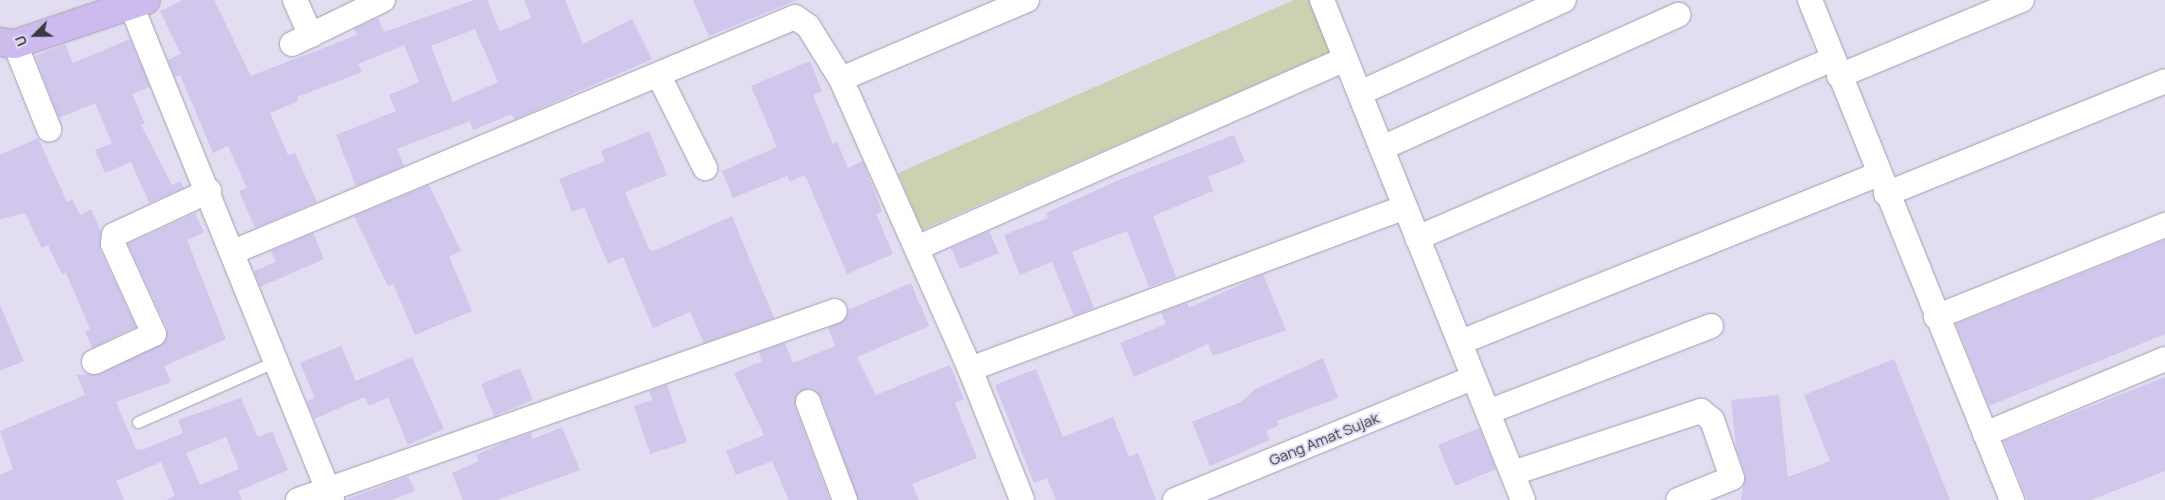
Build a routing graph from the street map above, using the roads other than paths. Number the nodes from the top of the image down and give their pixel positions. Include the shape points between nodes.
1 (295, 0) edge
2 (383, 0) edge
3 (1027, 0) edge
4 (1322, 0) edge
5 (1564, 0) edge
6 (1810, 0) edge
7 (2022, 0) edge
8 (136, 2) edge
9 (1678, 15) dead end
10 (8, 43) edge
11 (1345, 59) junction
12 (1835, 68) junction
13 (658, 76) junction
14 (841, 79) junction
15 (2165, 81) edge
16 (1360, 93) junction
17 (49, 129) dead end
18 (1382, 148) junction
19 (705, 168) dead end
20 (1882, 184) junction
21 (209, 192) junction
22 (1405, 207) junction
23 (2165, 225) edge
24 (1417, 238) junction
25 (917, 248) junction
26 (233, 252) junction
27 (835, 311) dead end
28 (1936, 317) junction
29 (1711, 326) dead end
30 (1461, 342) junction
31 (2165, 359) edge
32 (276, 361) junction
33 (94, 362) dead end
34 (970, 369) junction
35 (1473, 378) junction
36 (808, 402) dead end
37 (1488, 412) junction
38 (138, 422) dead end
39 (1985, 434) junction
40 (1513, 473) junction
41 (329, 494) edge
42 (1016, 499) edge
43 (298, 500) edge
44 (845, 500) edge
45 (1175, 500) edge
46 (1522, 500) edge
47 (1678, 500) edge
48 (2012, 500) edge

1 - 2 street via 301,40
3 - 14 street
4 - 11 street
5 - 16 street
6 - 12 street
7 - 12 street
8 - 10 main road
8 - 21 street
9 - 18 street
10 - 17 street
11 - 16 street
11 - 25 street
12 - 20 street
12 - 24 street
13 - 14 street via 795,17 808,26
13 - 19 street
13 - 26 street
14 - 25 street
15 - 20 street
16 - 18 street
18 - 22 street
20 - 28 street
20 - 30 street
21 - 26 street
21 - 33 street via 114,235 113,244 154,334
22 - 24 street
22 - 34 street
23 - 28 street
24 - 30 street
25 - 34 street
26 - 32 street
27 - 41 street
28 - 39 street
29 - 37 street
30 - 35 street
31 - 39 street
32 - 38 lane
32 - 41 street
34 - 42 street
35 - 37 street
35 - 45 street, Gang Amat Sujak
36 - 44 street
37 - 40 street
39 - 48 street
40 - 46 street
40 - 47 street via 1701,410 1712,420 1732,478
41 - 43 street

